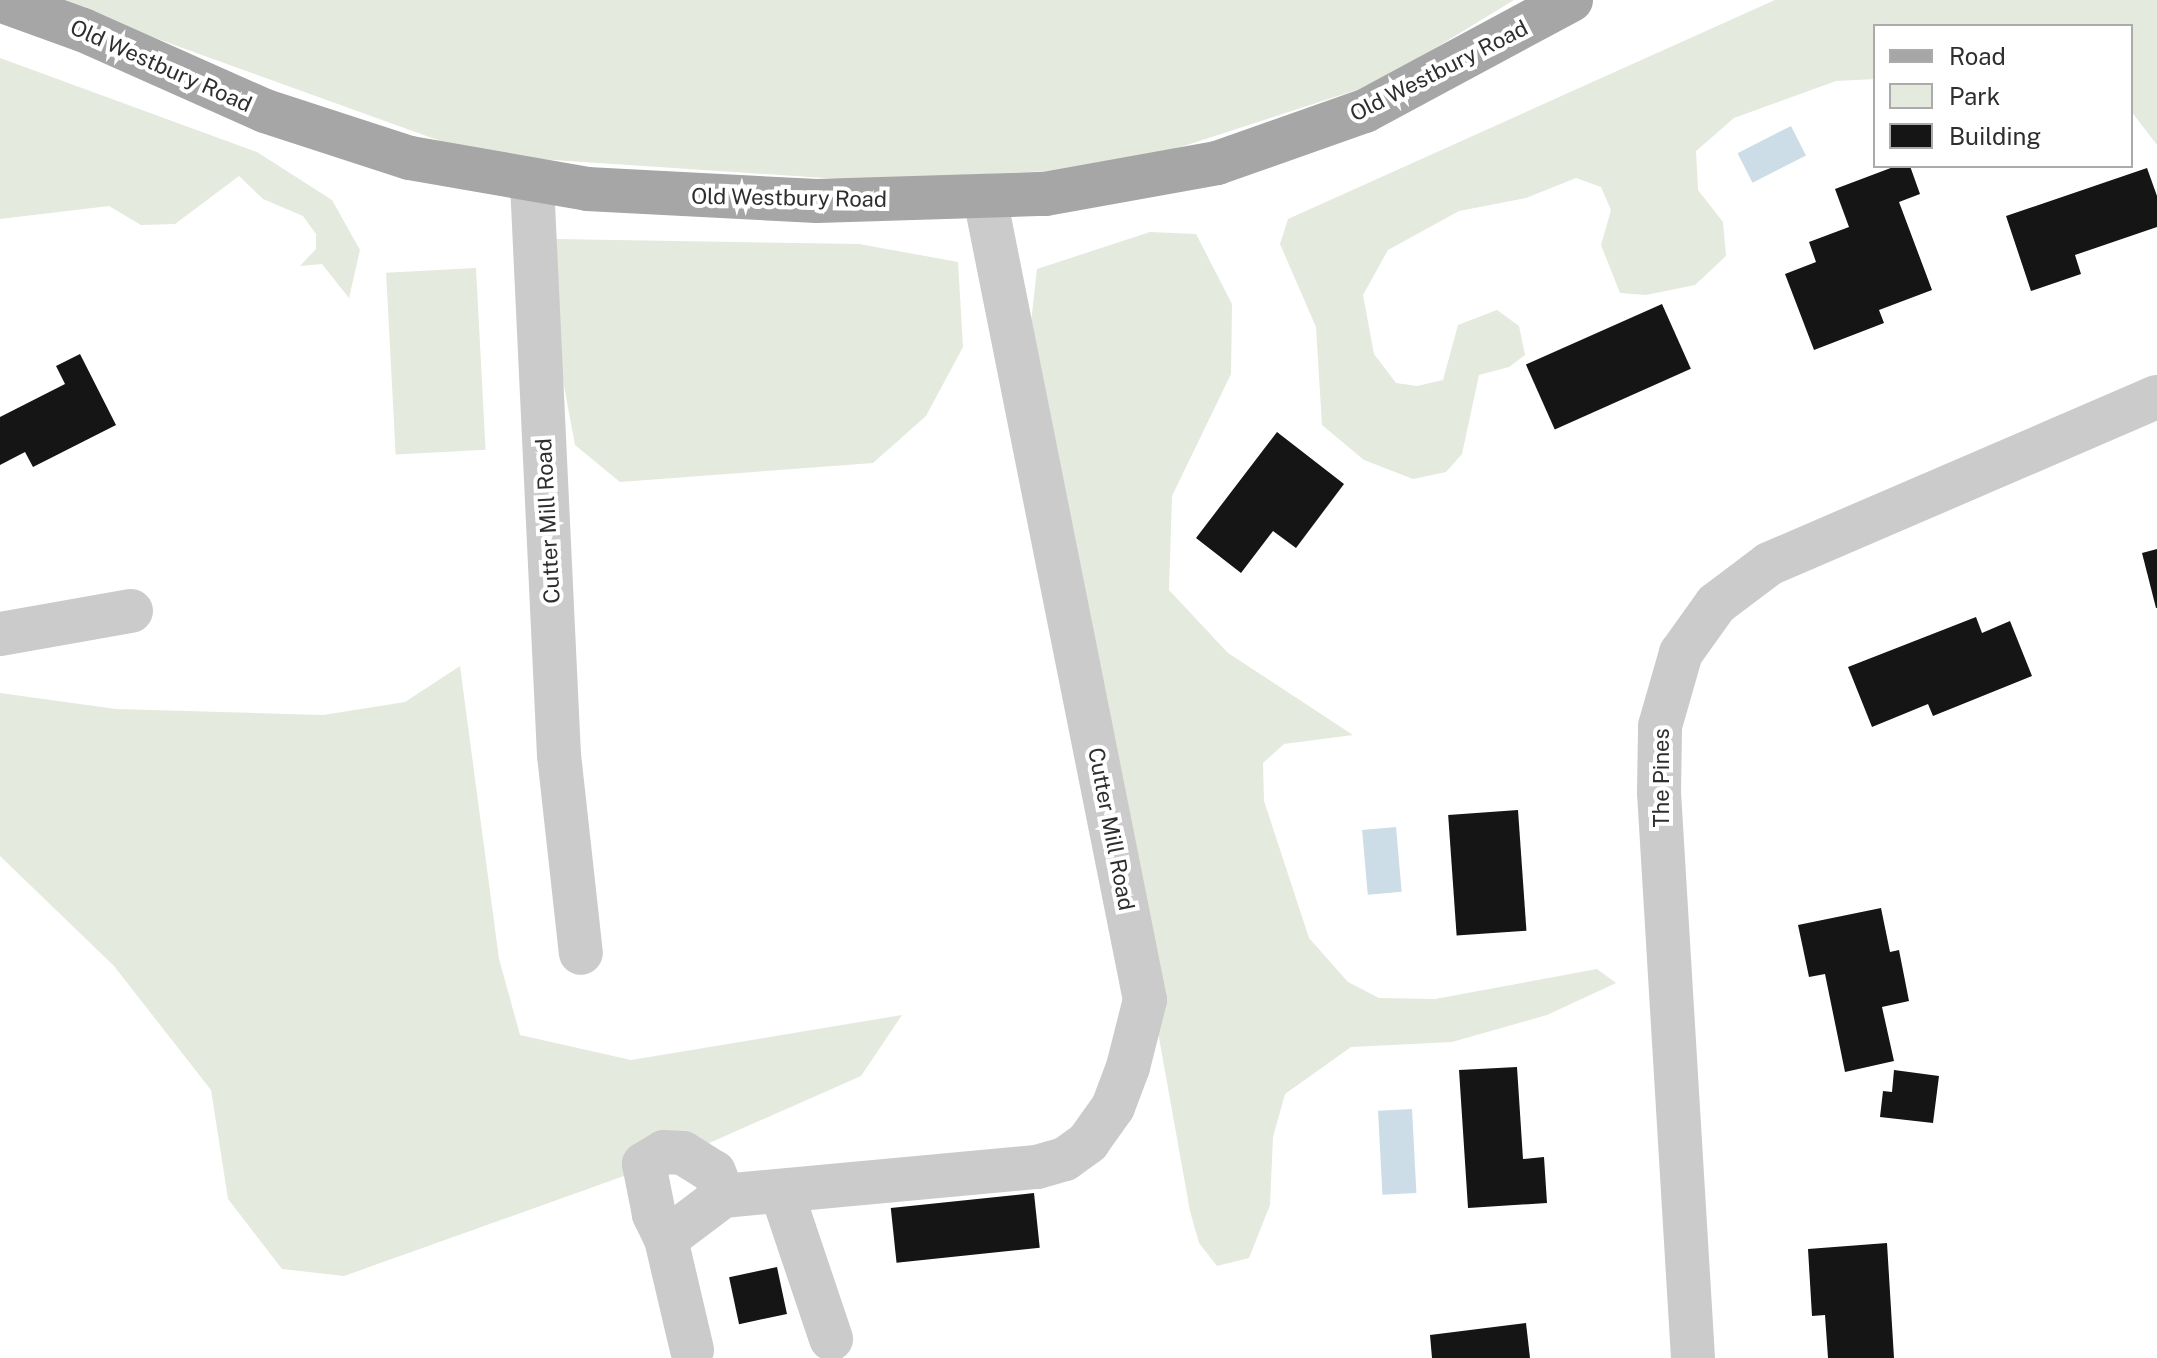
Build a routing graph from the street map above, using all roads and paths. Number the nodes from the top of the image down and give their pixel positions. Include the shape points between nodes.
1 (0, 0) edge
2 (1571, 0) edge
3 (532, 183) junction
4 (985, 198) junction
5 (2157, 397) edge
6 (131, 611) dead end
7 (0, 634) edge
8 (581, 953) dead end
9 (782, 1193) junction
10 (723, 1196) junction
11 (666, 1239) junction
12 (831, 1339) dead end
13 (692, 1350) dead end
14 (1693, 1358) edge

1 - 3 main road, Old Westbury Road via 327,133 410,158
2 - 4 main road, Old Westbury Road via 1416,88 1311,133 1217,163 1129,183
3 - 4 main road, Old Westbury Road via 757,199
3 - 8 street, Cutter Mill Road via 559,755
4 - 9 street, Cutter Mill Road via 1145,1000 1113,1107 1088,1142 1065,1159 1037,1167
5 - 14 street, The Pines via 1769,564 1716,604 1681,653 1660,726 1659,793
6 - 7 street
9 - 10 street, Cutter Mill Road
9 - 12 street
10 - 11 street
10 - 11 street via 714,1172 683,1153 664,1152 644,1164 654,1214
11 - 13 street

